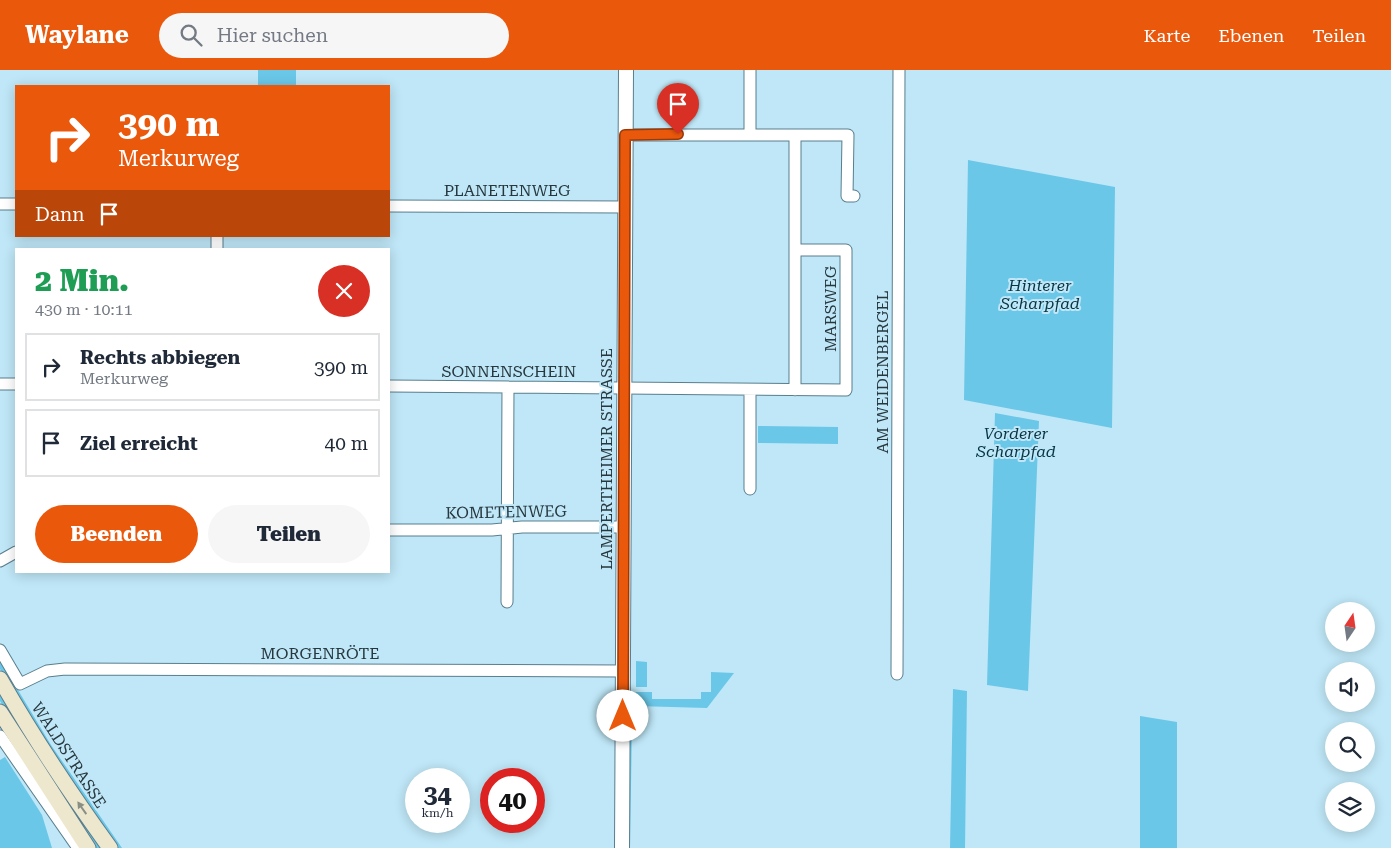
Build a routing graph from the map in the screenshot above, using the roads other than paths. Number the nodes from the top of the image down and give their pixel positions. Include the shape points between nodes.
1 (626, 70) edge
2 (750, 70) edge
3 (899, 70) edge
4 (750, 134) junction
5 (625, 135) junction
6 (796, 135) junction
7 (854, 196) dead end
8 (0, 204) edge
9 (15, 204) edge
10 (390, 206) edge
11 (625, 207) junction
12 (795, 250) junction
13 (0, 384) edge
14 (15, 384) edge
15 (390, 386) edge
16 (508, 387) junction
17 (624, 388) junction
18 (750, 390) junction
19 (795, 390) junction
20 (846, 390) joint
21 (750, 489) dead end
22 (624, 527) junction
23 (507, 528) junction
24 (390, 530) edge
25 (15, 553) edge
26 (0, 561) edge
27 (507, 602) dead end
28 (0, 650) edge
29 (623, 671) junction
30 (897, 674) dead end
31 (0, 679) edge
32 (0, 712) edge
33 (0, 736) edge
34 (78, 848) edge
35 (88, 848) edge
36 (110, 848) edge
37 (622, 848) edge

1 - 5 street, LAMPERTHEIMER STRASSE
2 - 4 street
3 - 30 street, AM WEIDENBERGEL
4 - 5 street
4 - 6 street
5 - 11 street, LAMPERTHEIMER STRASSE
6 - 7 street via 848,134 848,196
6 - 12 street
8 - 9 street
10 - 11 street, PLANETENWEG
11 - 17 street, LAMPERTHEIMER STRASSE
12 - 19 street
12 - 20 street, MARSWEG via 846,250
13 - 14 street
15 - 16 street, SONNENSCHEIN
16 - 17 street, SONNENSCHEIN
16 - 23 street
17 - 18 street, SONNENSCHEIN
17 - 22 street, LAMPERTHEIMER STRASSE
18 - 19 street, SONNENSCHEIN
18 - 21 street
19 - 20 street, SONNENSCHEIN
22 - 23 street, KOMETENWEG
22 - 29 street, LAMPERTHEIMER STRASSE
23 - 24 street, KOMETENWEG
23 - 27 street
25 - 26 street
28 - 29 street, MORGENRÖTE via 20,684 47,671 65,668
29 - 37 street, LAMPERTHEIMER STRASSE
36 -> 31 main road, WALDSTRASSE via 39,744
32 - 35 main road
33 - 34 street

